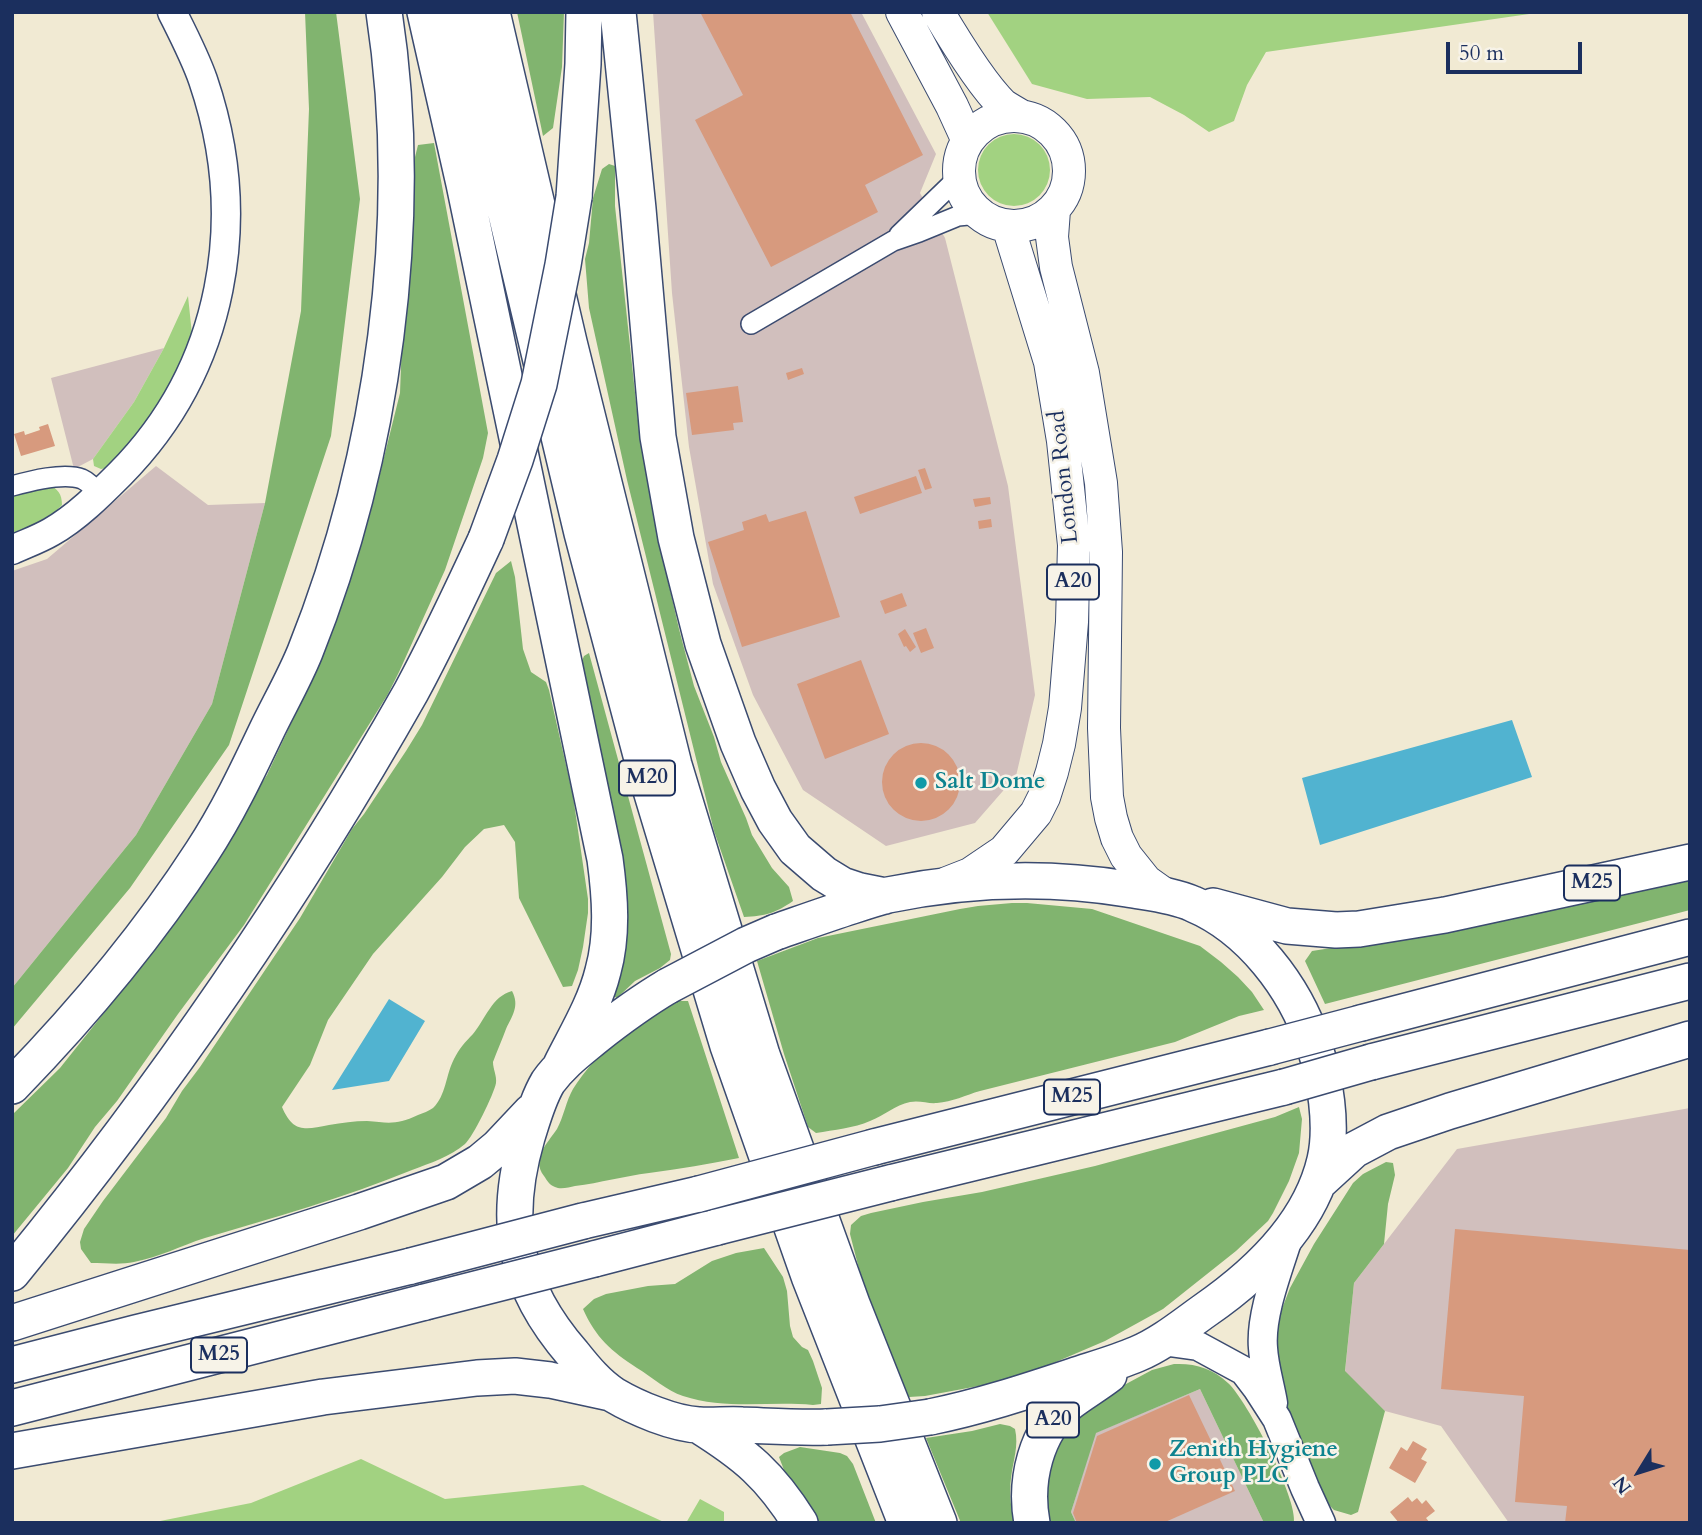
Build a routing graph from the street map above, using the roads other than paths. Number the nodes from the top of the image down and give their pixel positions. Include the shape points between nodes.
1 (172, 12) edge
2 (384, 12) edge
3 (425, 12) edge
4 (458, 12) edge
5 (492, 12) edge
6 (584, 12) edge
7 (618, 12) edge
8 (902, 12) edge
9 (938, 12) edge
10 (1023, 117) junction
11 (968, 141) junction
12 (959, 177) junction
13 (1054, 210) junction
14 (979, 214) junction
15 (1008, 226) junction
16 (893, 241) junction
17 (751, 324) dead end
18 (12, 486) edge
19 (99, 495) junction
20 (12, 550) edge
21 (1690, 862) edge
22 (936, 887) junction
23 (885, 896) junction
24 (1180, 900) junction
25 (1690, 937) edge
26 (1690, 981) edge
27 (1690, 1039) edge
28 (561, 1065) junction
29 (12, 1086) edge
30 (536, 1107) junction
31 (1318, 1183) junction
32 (1289, 1234) junction
33 (12, 1273) edge
34 (12, 1323) edge
35 (1150, 1348) junction
36 (12, 1365) edge
37 (613, 1394) junction
38 (12, 1408) edge
39 (1277, 1419) junction
40 (698, 1425) junction
41 (12, 1451) edge
42 (800, 1523) edge
43 (906, 1523) edge
44 (939, 1523) edge
45 (1032, 1523) edge
46 (1321, 1523) edge

1 - 19 street via 202,78 220,144 226,188 223,270 210,325 174,405 135,458
2 - 29 highway via 396,182 390,298 372,421 350,516 316,621 245,777 204,850 132,951
3 - 28 highway, M20 via 607,871 610,926 603,972
4 - 43 highway, M20 via 582,533 646,774 728,1046 809,1276
5 - 44 highway, M20 via 674,765 762,1055 852,1304
6 - 33 highway, bridge via 573,197 563,265 539,384 486,539 411,690 259,940 126,1129
7 - 23 highway via 657,437 703,644 758,789 795,849 842,885
8 - 11 main road
9 - 10 main road via 1004,106
10 - 11 main road via 992,121
10 - 13 main road via 1057,136 1069,161 1067,188
11 - 12 main road
12 - 14 main road via 962,191
12 - 16 street
13 - 15 main road via 1033,223
13 - 24 main road, London Road / A20 via 1056,267 1083,373 1101,483 1106,552 1107,797 1126,856 1146,881
14 - 15 main road
14 - 16 street via 958,216
15 - 22 main road, London Road / A20 via 1050,362 1063,441 1074,545 1065,708 1054,762 1036,813 992,861
16 - 17 street
18 - 19 street via 72,477 83,480
19 - 20 street via 53,531
21 - 24 highway, M25 via 1359,929 1287,926
22 - 23 highway
22 - 24 highway via 995,881 1076,882
23 - 28 highway, bridge via 746,944 625,1013
24 - 31 highway via 1230,926 1266,958 1304,1018 1319,1059 1328,1126
25 - 36 highway, M25, bridge via 699,1194
26 - 38 highway, M25, bridge
27 - 31 highway via 1400,1128 1354,1150
28 - 30 highway
30 - 34 highway via 480,1162 446,1182
30 - 37 highway via 515,1190 521,1268 554,1331
31 - 32 highway
32 - 35 highway via 1226,1296
32 - 39 street via 1263,1331
35 - 39 street via 1198,1346 1244,1371
35 - 40 highway, bridge via 1016,1396 930,1417 803,1428
35 - 45 highway, A20 via 1080,1395 1051,1423 1033,1467
37 - 40 highway via 671,1419
37 - 41 highway via 550,1380 477,1378 299,1401
39 - 46 street
40 - 42 highway via 757,1467

